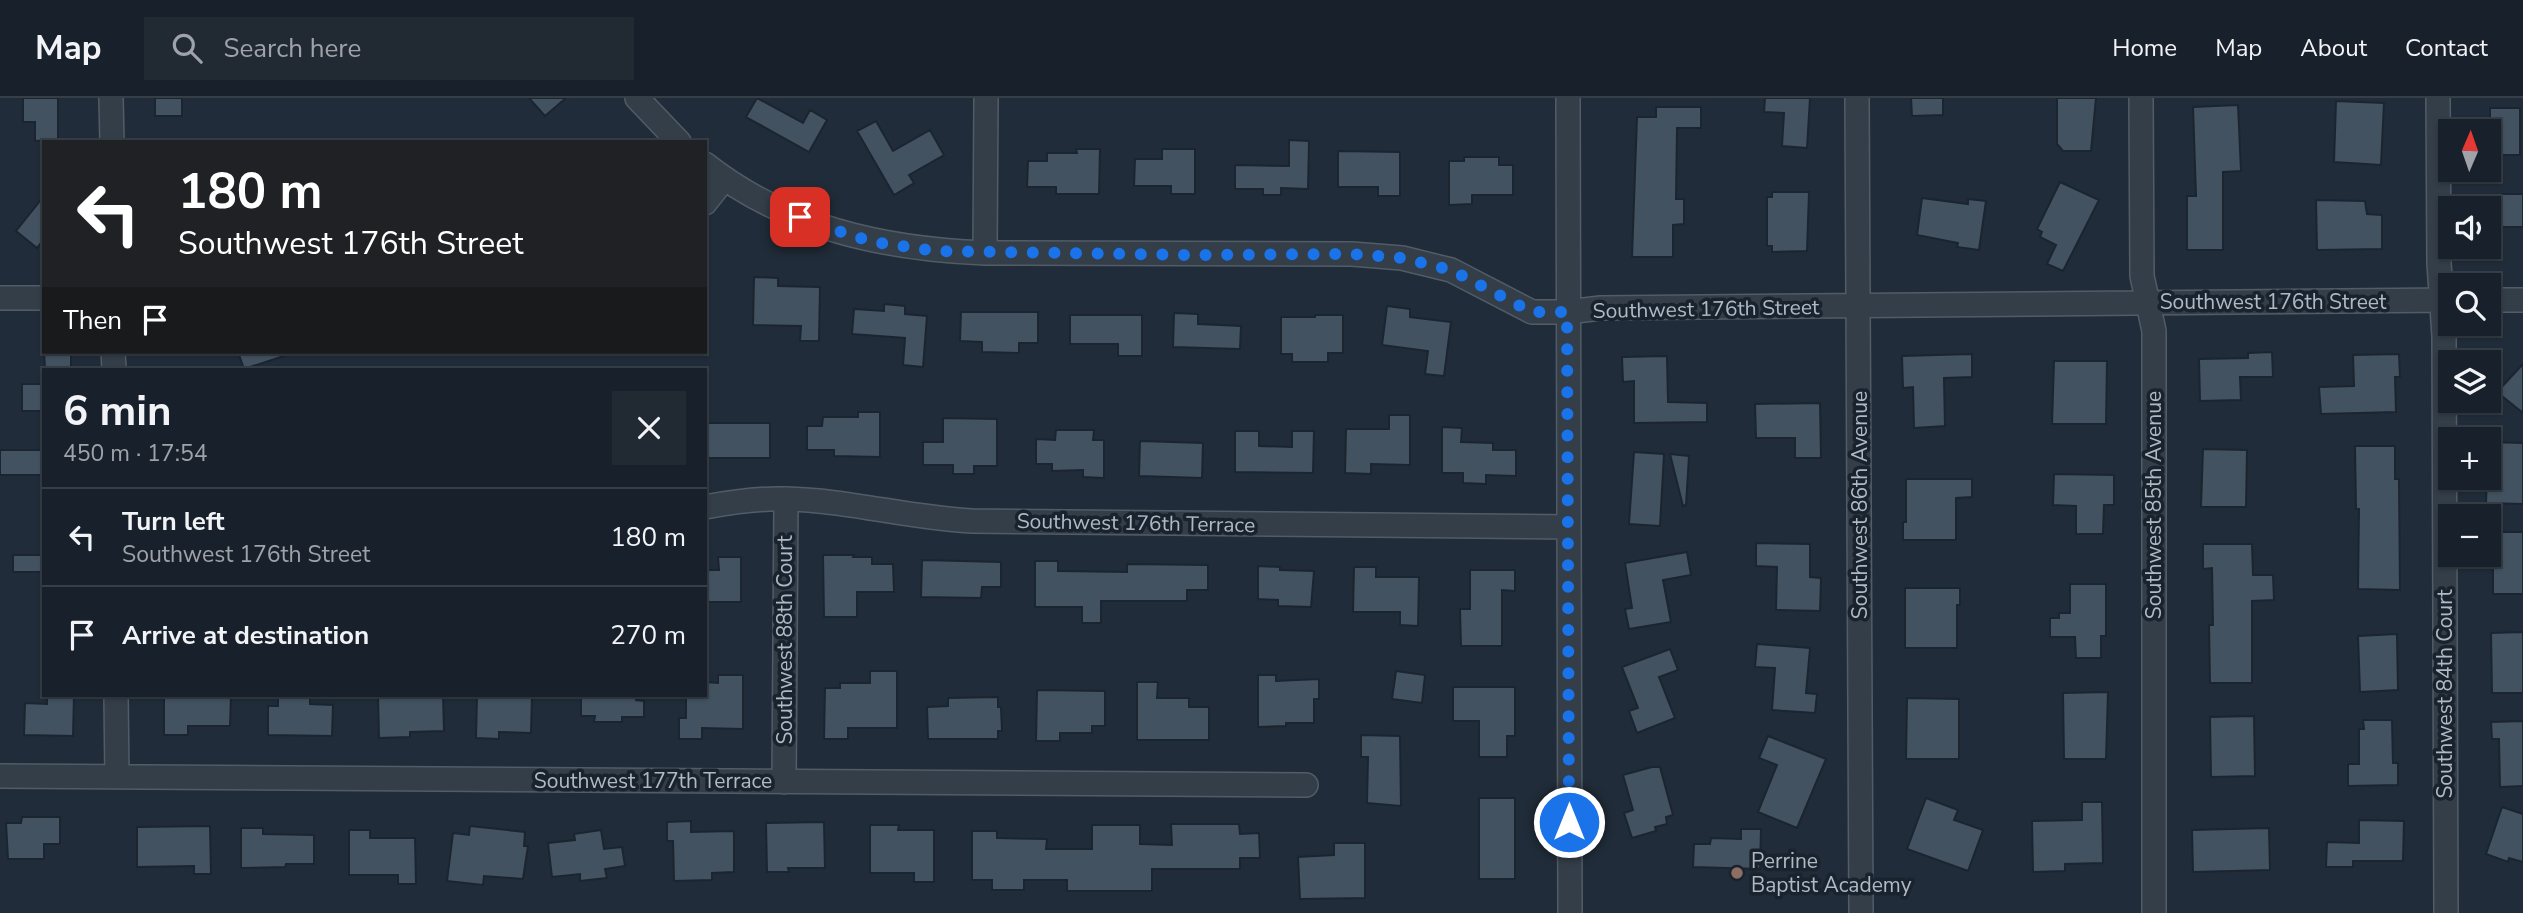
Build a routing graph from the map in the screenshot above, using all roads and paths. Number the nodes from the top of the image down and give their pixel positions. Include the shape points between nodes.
1 (111, 98) edge
2 (637, 98) edge
3 (986, 98) edge
4 (1568, 98) edge
5 (1857, 98) edge
6 (2141, 98) edge
7 (2438, 98) edge
8 (112, 140) edge
9 (677, 140) edge
10 (707, 166) edge
11 (724, 179) junction
12 (707, 200) edge
13 (985, 253) junction
14 (2441, 273) edge
15 (0, 298) edge
16 (42, 298) edge
17 (2438, 300) edge
18 (2501, 300) edge
19 (2523, 300) edge
20 (2147, 303) junction
21 (1859, 307) junction
22 (1567, 312) junction
23 (2445, 336) edge
24 (786, 499) junction
25 (707, 507) edge
26 (1569, 527) junction
27 (116, 697) edge
28 (0, 776) edge
29 (117, 777) junction
30 (784, 782) junction
31 (1306, 785) dead end
32 (1570, 913) edge
33 (1861, 913) edge
34 (2154, 913) edge
35 (2446, 913) edge

1 - 8 street
2 - 9 street
3 - 13 street
4 - 22 street
5 - 21 street, Southwest 86th Avenue
6 - 20 street, Southwest 85th Avenue via 2142,275
7 - 14 street, Southwest 84th Court
10 - 11 street, Southwest 176th Street
11 - 12 street
11 - 13 street, Southwest 176th Street via 784,210 852,236 910,248
13 - 22 street, Southwest 176th Street via 1380,255 1451,270 1532,312
15 - 16 street
17 - 20 street, Southwest 176th Street
18 - 19 street
20 - 21 street, Southwest 176th Street
20 - 34 street, Southwest 85th Avenue via 2154,331
21 - 22 street, Southwest 176th Street
21 - 33 street, Southwest 86th Avenue
22 - 26 street
23 - 35 street, Southwest 84th Court
24 - 25 street, Southwest 176th Terrace
24 - 26 street, Southwest 176th Terrace via 961,521
24 - 30 street, Southwest 88th Court
26 - 32 street
27 - 29 street
28 - 29 street, Southwest 177th Terrace
29 - 30 street, Southwest 177th Terrace
30 - 31 street, Southwest 177th Terrace

